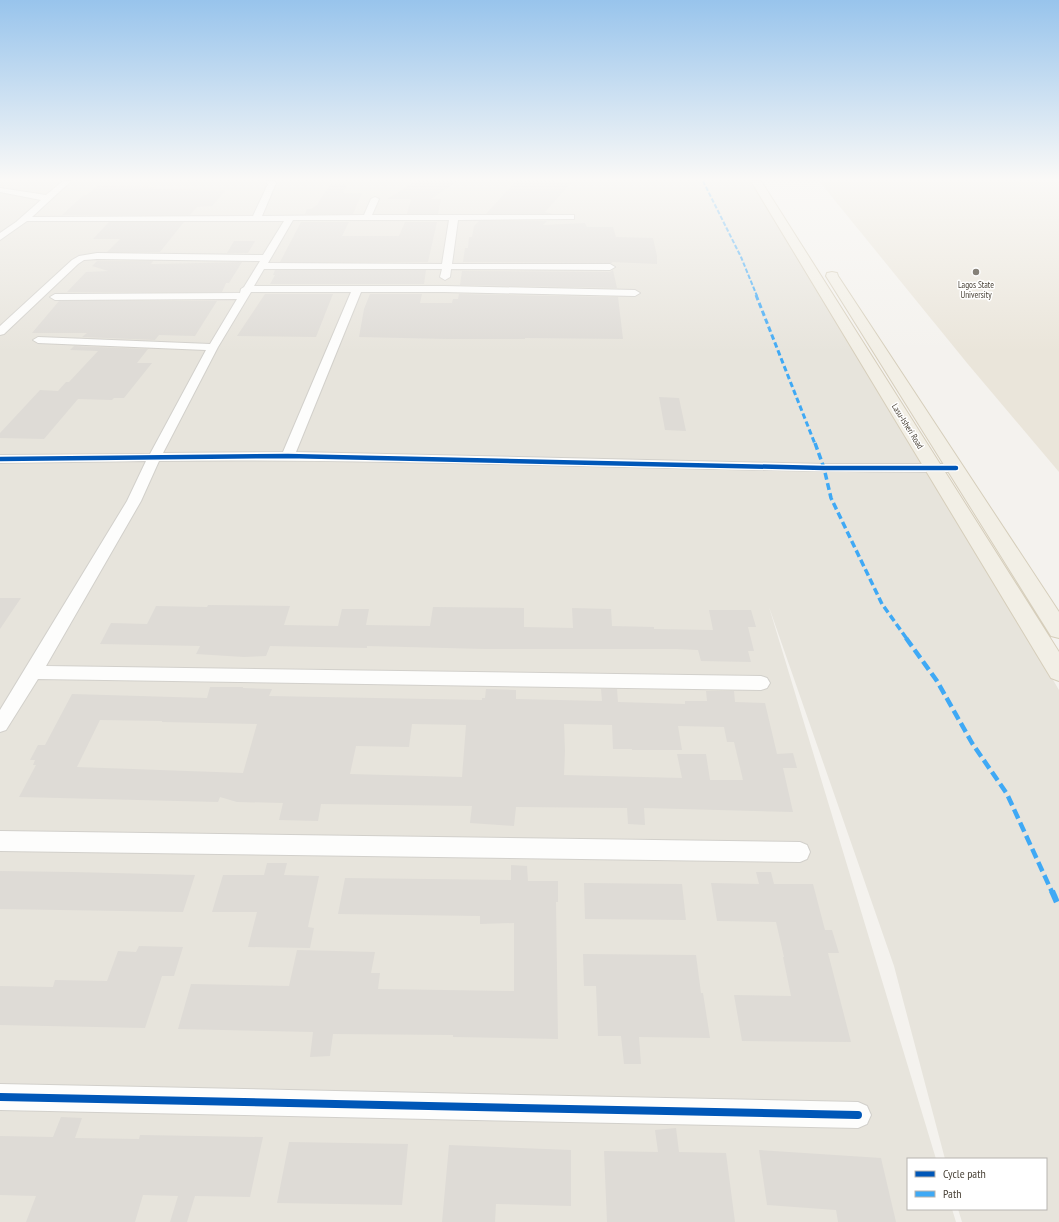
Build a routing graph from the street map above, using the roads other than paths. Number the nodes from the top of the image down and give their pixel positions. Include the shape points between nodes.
1 (278, 238) edge
2 (451, 238) edge
3 (791, 238) edge
4 (808, 238) edge
5 (264, 262) junction
6 (446, 267) junction
7 (610, 267) dead end
8 (357, 289) junction
9 (444, 289) junction
10 (244, 293) junction
11 (635, 293) dead end
12 (55, 296) dead end
13 (0, 332) edge
14 (38, 340) dead end
15 (213, 347) junction
16 (288, 456) junction
17 (155, 457) junction
18 (0, 459) edge
19 (956, 468) junction
20 (935, 469) junction
21 (1059, 630) edge
22 (33, 672) junction
23 (1059, 672) edge
24 (761, 683) dead end
25 (0, 725) edge
26 (0, 841) edge
27 (800, 852) dead end
28 (0, 1097) edge
29 (858, 1115) dead end

1 - 5 street
2 - 6 street
3 - 20 main road, Lasu-Isheri Road
4 - 19 main road, Lasu-Isheri Road
5 - 6 street
5 - 10 street
5 - 13 street via 96,256 82,258
6 - 7 street
6 - 9 street
8 - 9 street
8 - 10 street
8 - 16 street
9 - 11 street
10 - 12 street
10 - 15 street
14 - 15 street
15 - 17 street
16 - 17 street
16 - 20 street
17 - 18 street
17 - 22 street via 134,501
19 - 20 street
19 - 21 main road, Lasu-Isheri Road
20 - 23 main road, Lasu-Isheri Road
22 - 24 street
22 - 25 street
26 - 27 street
28 - 29 street

